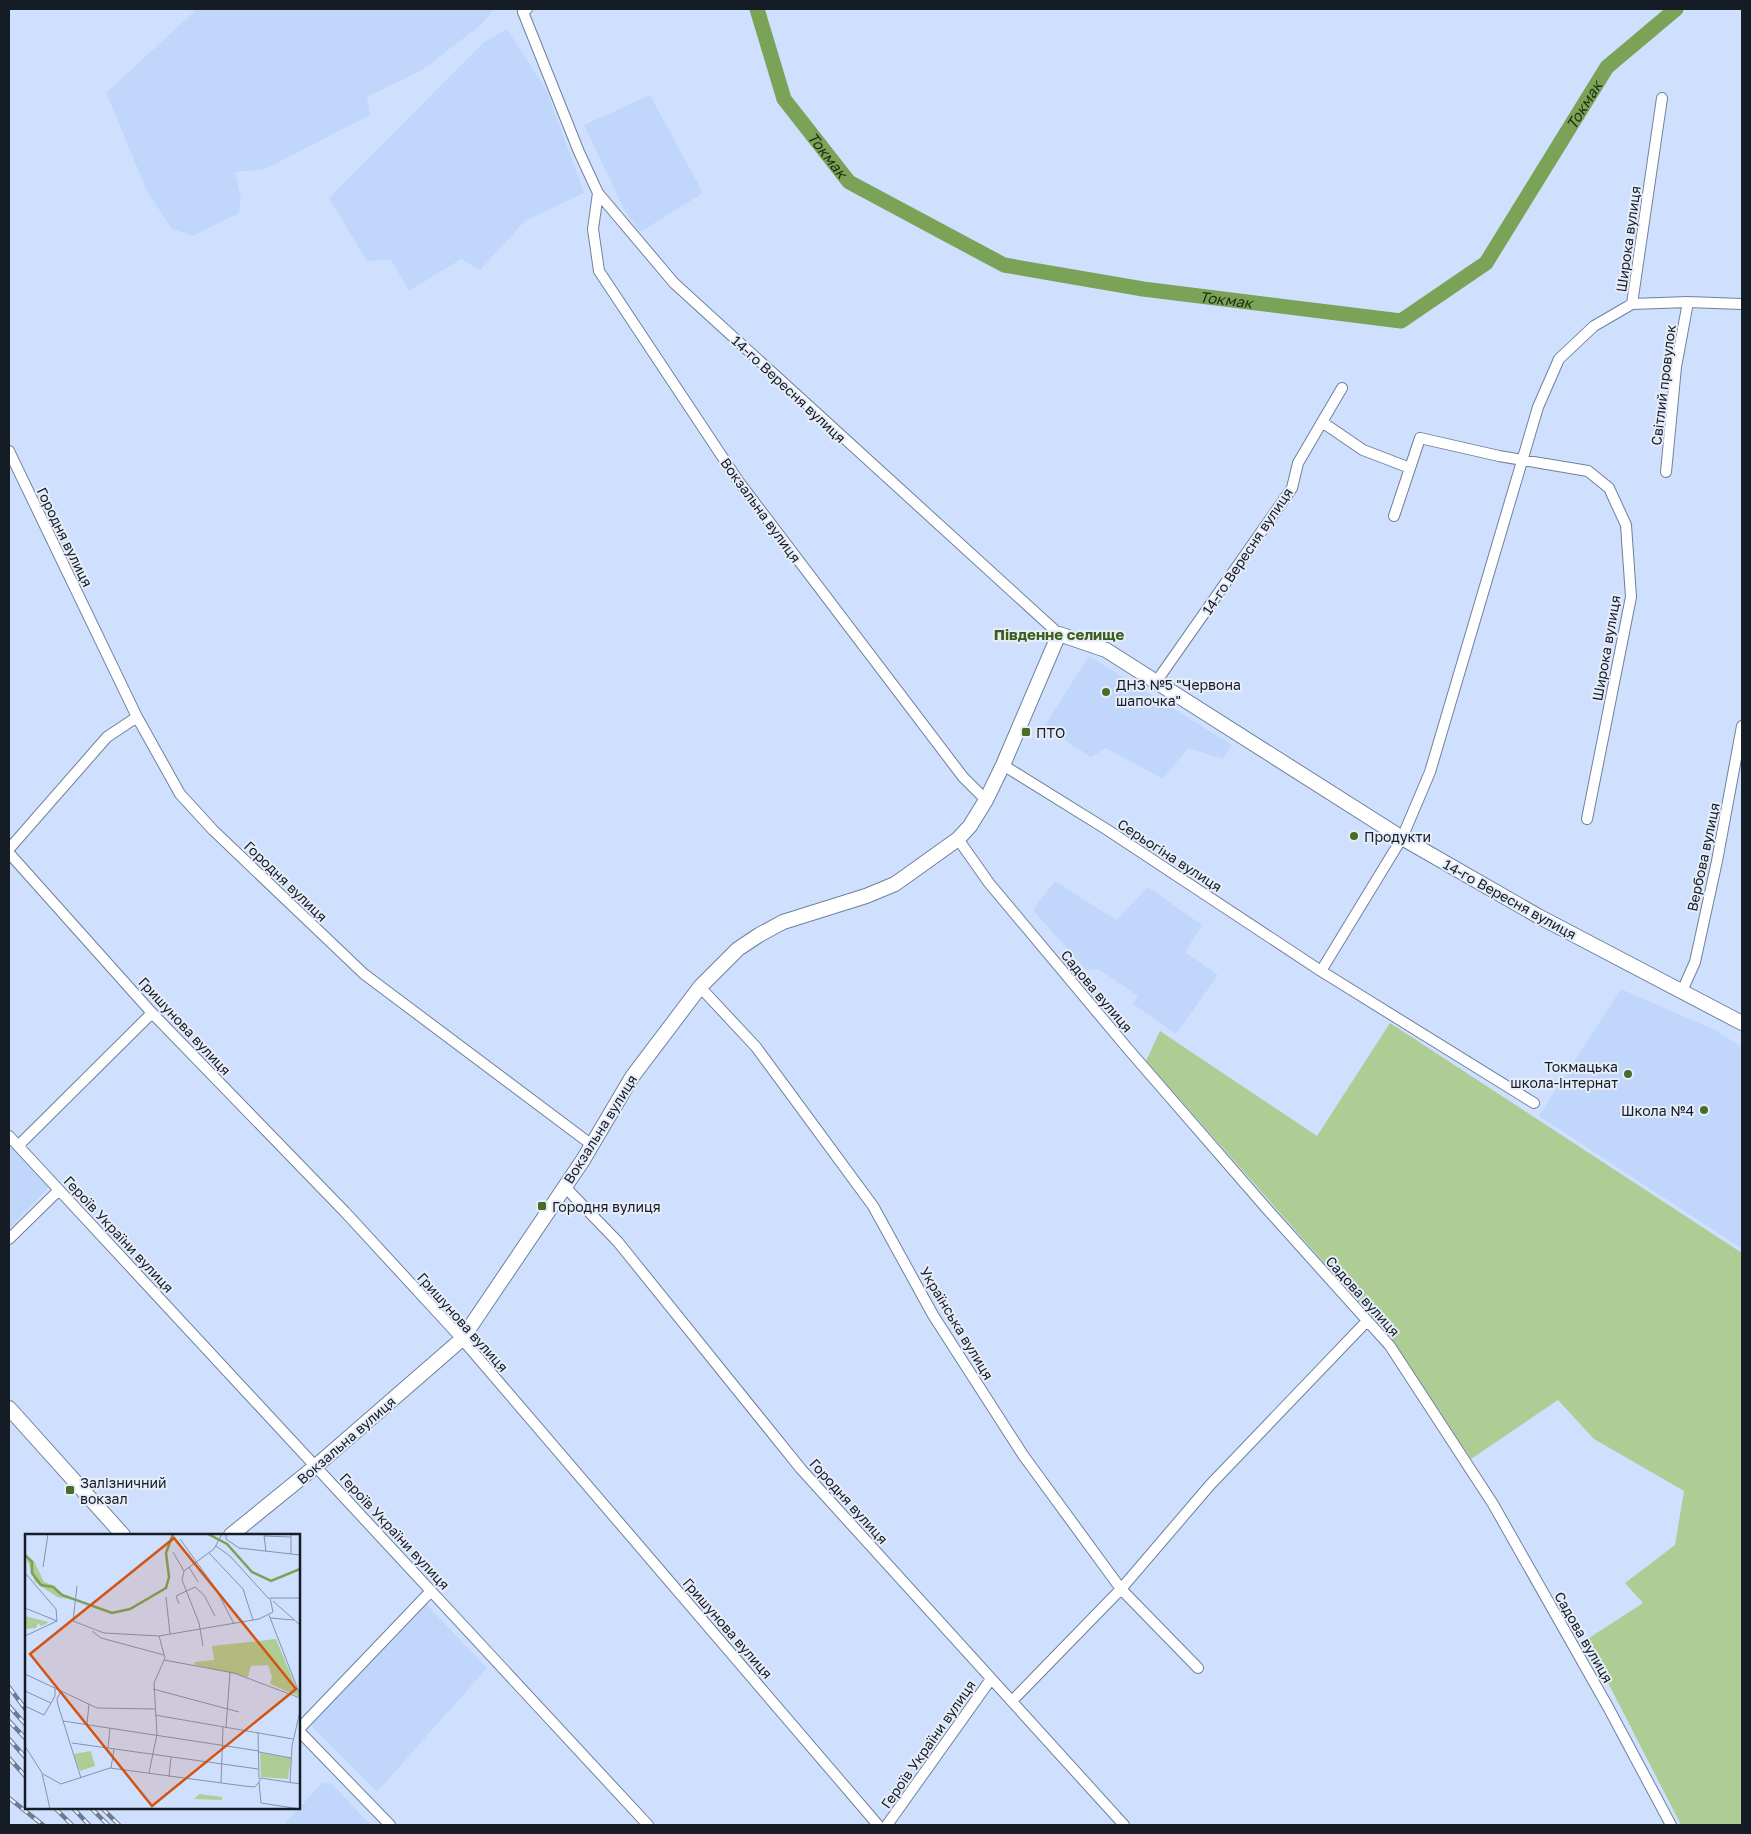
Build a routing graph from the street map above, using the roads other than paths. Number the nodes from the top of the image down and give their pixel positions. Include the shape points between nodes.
1 (527, 9) edge
2 (1662, 98) dead end
3 (598, 193) junction
4 (1688, 302) junction
5 (1632, 304) junction
6 (1742, 304) edge
7 (1342, 388) dead end
8 (1322, 422) junction
9 (9, 454) edge
10 (1521, 460) junction
11 (1410, 468) junction
12 (1666, 472) dead end
13 (1394, 516) dead end
14 (1059, 634) junction
15 (1156, 682) junction
16 (137, 717) junction
17 (1742, 726) edge
18 (1003, 765) junction
19 (986, 800) junction
20 (1588, 819) dead end
21 (1402, 838) junction
22 (958, 839) junction
23 (9, 851) edge
24 (1320, 971) junction
25 (700, 987) junction
26 (1682, 991) junction
27 (152, 1013) junction
28 (1742, 1024) edge
29 (1534, 1103) dead end
30 (9, 1136) edge
31 (592, 1145) junction
32 (18, 1146) junction
33 (564, 1186) junction
34 (59, 1190) junction
35 (9, 1238) edge
36 (1367, 1321) junction
37 (462, 1340) junction
38 (9, 1408) edge
39 (316, 1466) junction
40 (122, 1534) edge
41 (232, 1534) edge
42 (1121, 1589) junction
43 (431, 1591) junction
44 (1198, 1668) dead end
45 (991, 1679) junction
46 (1012, 1701) junction
47 (300, 1729) edge
48 (300, 1731) edge
49 (390, 1825) edge
50 (648, 1825) edge
51 (878, 1825) edge
52 (887, 1825) edge
53 (1124, 1825) edge
54 (1670, 1825) edge

1 - 3 street, 14-го Вересня вулиця via 523,12
2 - 5 street, Широка вулиця
3 - 14 street, 14-го Вересня вулиця via 674,283
3 - 19 street, Вокзальна вулиця via 593,229 599,271 614,295 739,482 963,777
4 - 5 street
4 - 6 street
4 - 12 street, Світлий провулок via 1676,367
5 - 10 street, Широка вулиця via 1594,326 1559,359 1538,407
7 - 8 street, 14-го Вересня вулиця
8 - 11 street via 1363,450
8 - 15 street, 14-го Вересня вулиця via 1298,463 1292,488
9 - 16 street, Городня вулиця
10 - 11 street, Широка вулиця via 1420,438
10 - 20 street, Широка вулиця via 1588,471 1609,488 1626,525 1631,596
10 - 21 street, Широка вулиця via 1430,772
11 - 13 street, Широка вулиця
14 - 15 street, 14-го Вересня вулиця via 1106,650
14 - 18 street, Вокзальна вулиця
15 - 21 street, 14-го Вересня вулиця
16 - 23 street via 107,738
16 - 31 street, Городня вулиця via 180,794 213,830 364,974
17 - 26 street, Вербова вулиця via 1695,962
18 - 19 street, Вокзальна вулиця
18 - 24 street, Серьогіна вулиця
19 - 22 street, Вокзальна вулиця
21 - 24 street
21 - 26 street, 14-го Вересня вулиця via 1538,916
22 - 25 street, Вокзальна вулиця via 895,884 783,922 759,934 738,949
22 - 36 street, Садова вулиця via 990,883 1128,1049
23 - 27 street, Гришунова вулиця
24 - 29 street, Серьогіна вулиця
25 - 31 street, Вокзальна вулиця via 632,1077
25 - 42 street, Українська вулиця via 756,1046 873,1206 933,1314 1018,1447
26 - 28 street, 14-го Вересня вулиця
27 - 32 street
27 - 37 street, Гришунова вулиця via 345,1212
30 - 32 street, Героїв України вулиця
31 - 33 street, Вокзальна вулиця
32 - 34 street, Героїв України вулиця
33 - 37 street, Вокзальна вулиця
33 - 45 street, Городня вулиця via 618,1242 801,1469
34 - 35 street
34 - 39 street, Героїв України вулиця
36 - 42 street via 1210,1485
36 - 54 street, Садова вулиця via 1390,1346 1492,1504 1608,1707
37 - 39 street, Вокзальна вулиця
37 - 51 street, Гришунова вулиця
38 - 40 street
39 - 41 street, Вокзальна вулиця
39 - 43 street, Героїв України вулиця
42 - 44 street, Українська вулиця
42 - 46 street
43 - 47 street
43 - 50 street, Героїв України вулиця
45 - 46 street, Городня вулиця
45 - 52 street, Героїв України вулиця
46 - 53 street, Городня вулиця
48 - 49 street

